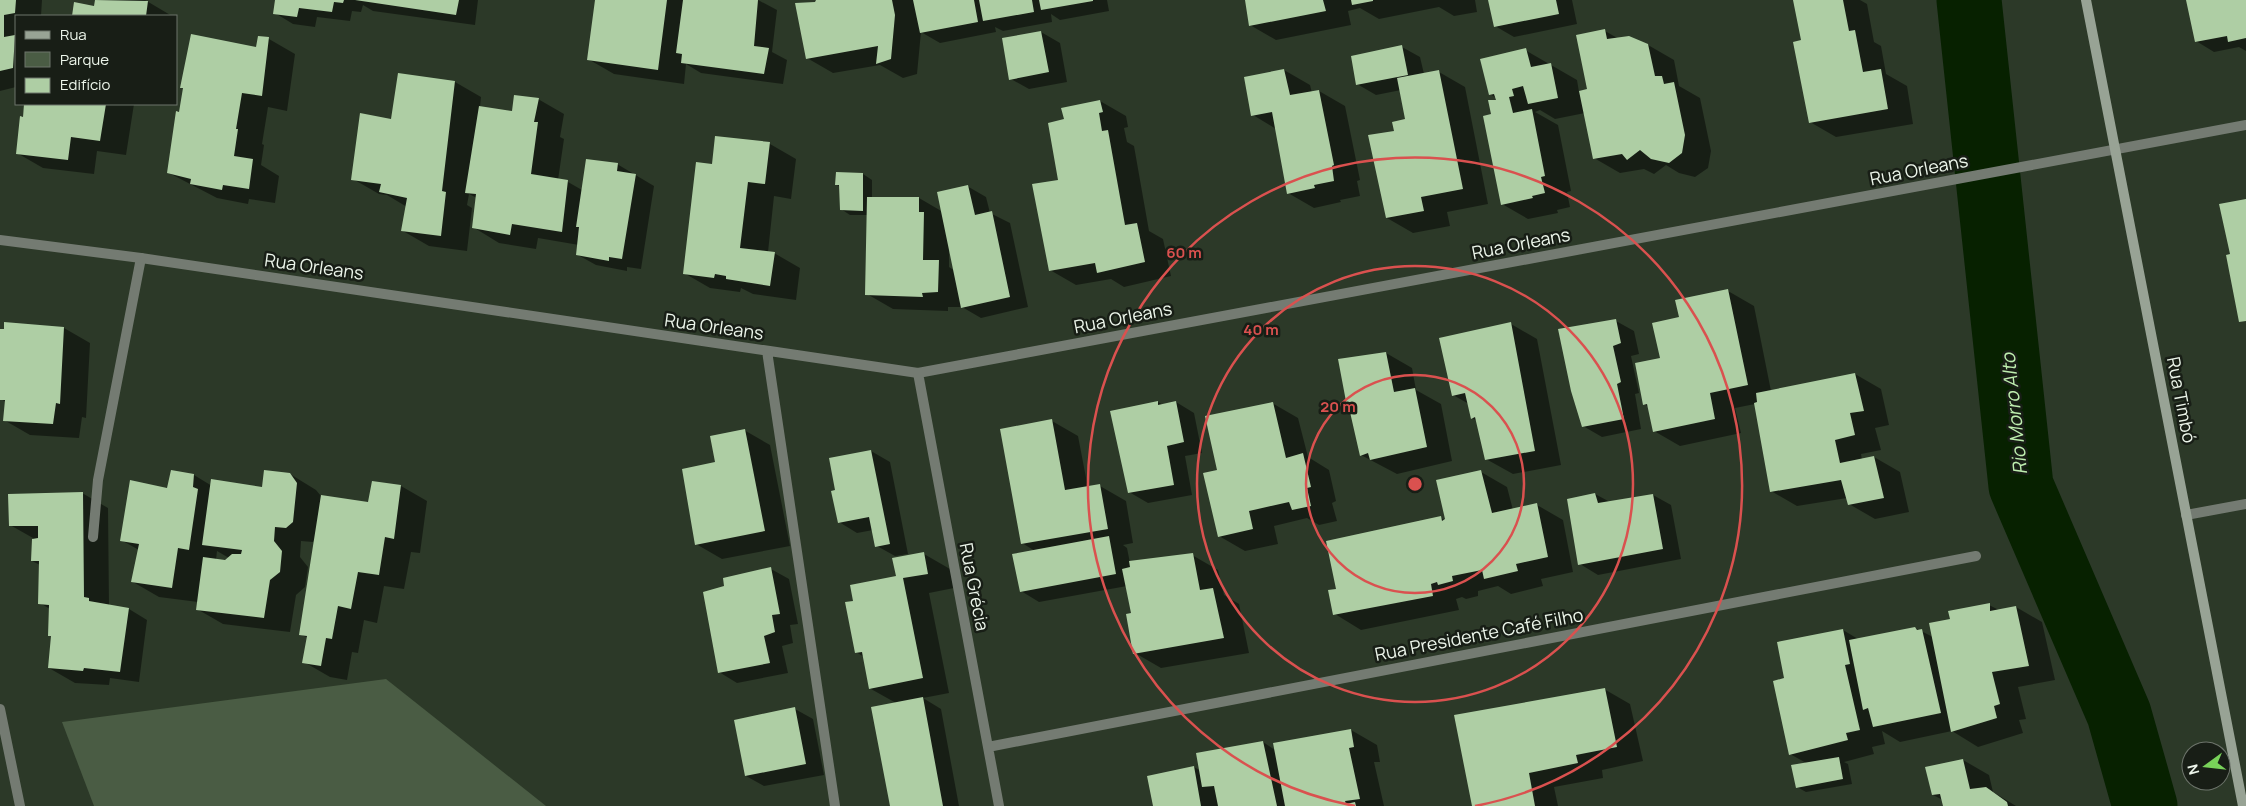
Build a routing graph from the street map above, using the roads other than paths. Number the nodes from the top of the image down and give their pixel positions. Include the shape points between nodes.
1 (2086, 0) edge
2 (2246, 125) edge
3 (2115, 150) junction
4 (0, 240) edge
5 (141, 258) junction
6 (767, 351) junction
7 (918, 373) junction
8 (2246, 504) edge
9 (2186, 515) junction
10 (93, 537) dead end
11 (1976, 556) dead end
12 (0, 709) edge
13 (988, 747) junction
14 (20, 806) edge
15 (836, 806) edge
16 (999, 806) edge
17 (2243, 806) edge

1 - 3 main road, Rua Timbó
2 - 3 street, Rua Orleans
3 - 7 street, Rua Orleans
3 - 9 main road, Rua Timbó
4 - 5 street, Rua Orleans
5 - 6 street, Rua Orleans
5 - 10 street via 98,480
6 - 7 street, Rua Orleans
6 - 15 street
7 - 13 street, Rua Grécia
8 - 9 street
9 - 17 main road, Rua Timbó
11 - 13 street, Rua Presidente Café Filho
12 - 14 street
13 - 16 street, Rua Grécia

